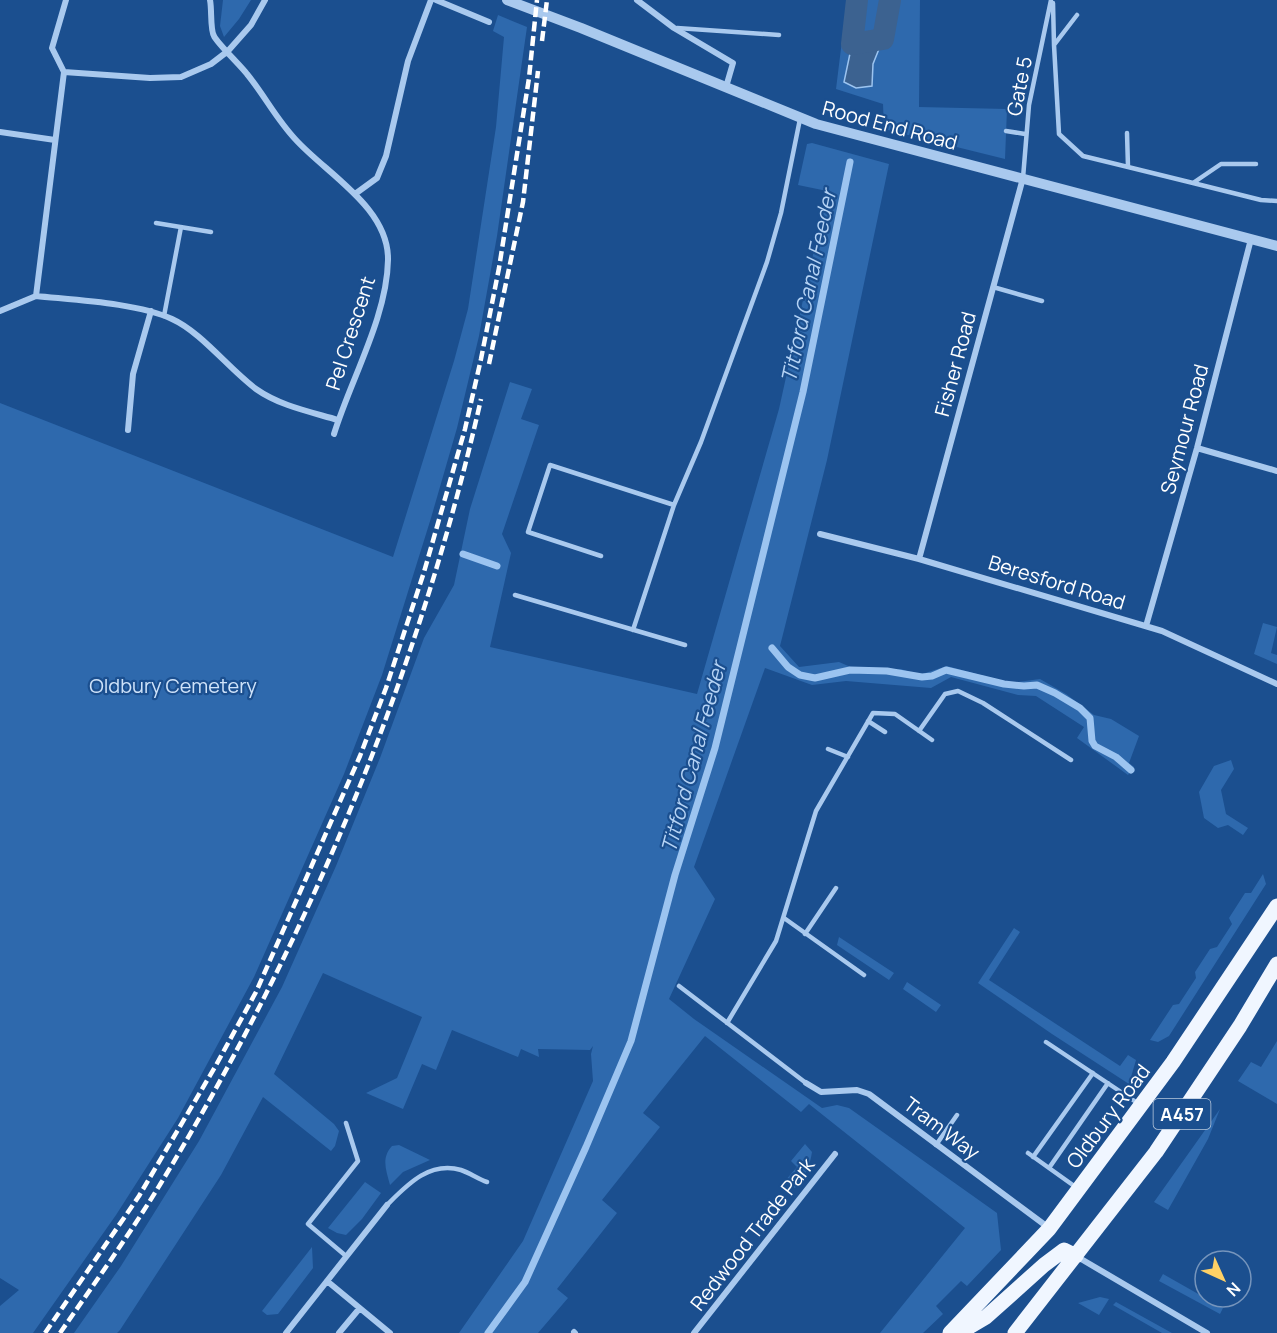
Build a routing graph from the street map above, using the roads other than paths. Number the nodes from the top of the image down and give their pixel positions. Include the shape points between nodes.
1 (66, 0) edge
2 (210, 0) edge
3 (265, 0) edge
4 (434, 0) edge
5 (637, 0) edge
6 (1052, 0) edge
7 (509, 1) edge
8 (1077, 15) dead end
9 (489, 22) dead end
10 (674, 28) junction
11 (779, 35) dead end
12 (1054, 45) junction
13 (228, 51) junction
14 (64, 72) junction
15 (726, 87) junction
16 (800, 119) junction
17 (1006, 131) dead end
18 (0, 132) edge
19 (1127, 133) dead end
20 (1025, 134) junction
21 (56, 140) junction
22 (1257, 164) dead end
23 (1128, 167) junction
24 (1023, 178) junction
25 (1193, 183) junction
26 (355, 194) junction
27 (1277, 201) edge
28 (156, 223) dead end
29 (181, 227) junction
30 (211, 232) dead end
31 (1251, 239) junction
32 (1277, 246) edge
33 (993, 287) junction
34 (36, 296) junction
35 (1042, 301) dead end
36 (0, 311) edge
37 (151, 311) junction
38 (164, 316) junction
39 (338, 420) junction
40 (128, 430) dead end
41 (334, 434) dead end
42 (1197, 448) junction
43 (1277, 471) edge
44 (674, 505) junction
45 (820, 534) dead end
46 (601, 556) dead end
47 (919, 559) junction
48 (515, 595) dead end
49 (1146, 626) junction
50 (633, 630) junction
51 (685, 645) dead end
52 (1277, 684) edge
53 (868, 721) junction
54 (919, 731) junction
55 (885, 732) dead end
56 (932, 740) dead end
57 (828, 749) dead end
58 (848, 757) junction
59 (1071, 760) dead end
60 (836, 888) dead end
61 (1277, 906) edge
62 (784, 918) junction
63 (806, 934) junction
64 (1277, 964) edge
65 (864, 975) dead end
66 (679, 986) dead end
67 (727, 1023) junction
68 (1046, 1042) dead end
69 (1092, 1073) junction
70 (806, 1083) joint
71 (1108, 1083) junction
72 (1141, 1106) junction
73 (957, 1115) dead end
74 (346, 1123) dead end
75 (936, 1144) junction
76 (1028, 1153) dead end
77 (835, 1154) dead end
78 (1034, 1157) junction
79 (1049, 1168) junction
80 (487, 1182) dead end
81 (1079, 1189) junction
82 (387, 1205) joint
83 (1049, 1229) junction
84 (346, 1256) junction
85 (1076, 1256) junction
86 (327, 1281) junction
87 (359, 1309) junction
88 (286, 1333) edge
89 (339, 1333) edge
90 (390, 1333) edge
91 (694, 1333) edge
92 (950, 1333) edge
93 (958, 1333) edge
94 (1016, 1333) edge
95 (1207, 1333) edge

1 - 14 street via 52,48
2 - 13 street, Pel Crescent via 213,36
3 - 13 street via 251,26
4 - 9 street
4 - 26 street via 408,61 386,156 377,178
5 - 10 street
6 - 12 lane
6 - 20 lane, Gate 5
7 - 15 street, Rood End Road
8 - 12 lane
10 - 11 lane
10 - 15 street via 733,63
12 - 23 lane via 1059,134 1083,156
13 - 14 street via 211,64 181,77
13 - 26 street, Pel Crescent via 297,141
14 - 21 street
15 - 16 street, Rood End Road
16 - 24 street, Rood End Road
16 - 44 lane via 767,262
17 - 20 lane
18 - 21 street
19 - 23 lane
20 - 24 lane, Gate 5
21 - 34 street
22 - 25 lane via 1221,164
23 - 25 lane
24 - 31 street, Rood End Road
24 - 33 street, Fisher Road
25 - 27 lane
26 - 39 street, Pel Crescent via 366,205 383,236 388,273 381,306
28 - 29 lane
29 - 30 lane
29 - 38 lane
31 - 32 street, Rood End Road
31 - 42 street, Seymour Road
33 - 35 lane
33 - 47 street, Fisher Road
34 - 36 street
34 - 37 street, Pel Crescent
37 - 38 street, Pel Crescent
37 - 40 street via 133,374
38 - 39 street, Pel Crescent via 191,331 257,390 292,407
39 - 41 street, Pel Crescent
42 - 43 street
42 - 49 street, Seymour Road
44 - 46 lane via 550,465 528,532
44 - 50 lane
45 - 47 street, Beresford Road
47 - 49 street, Beresford Road
48 - 50 lane
49 - 52 street, Beresford Road
50 - 51 lane
53 - 54 lane via 873,713 895,714
53 - 55 lane
53 - 58 lane
54 - 56 lane
54 - 59 lane via 945,694 958,691
57 - 58 lane
58 - 62 lane via 816,811
60 - 63 lane
61 - 72 main road, Oldbury Road / A457
62 - 63 lane
62 - 67 lane via 776,941
63 - 65 lane
64 - 85 main road, A457 via 1156,1152
66 - 67 lane
67 - 70 lane
68 - 69 lane
69 - 71 lane
69 - 78 lane
70 - 75 street, Tram Way via 821,1092 857,1090 869,1094
71 - 72 lane
71 - 79 lane
72 - 81 main road, Oldbury Road / A457
73 - 75 lane
74 - 84 lane via 358,1161 308,1224
75 - 83 street, Tram Way
76 - 78 lane
77 - 91 street, Redwood Trade Park
78 - 79 lane
79 - 81 lane
80 - 82 lane via 460,1170 442,1168 423,1174
81 - 83 main road, Oldbury Road / A457
82 - 84 street
83 - 92 main road, Oldbury Road / A457
84 - 86 street
85 - 93 main road via 1064,1250 986,1317
85 - 94 main road, A457
85 - 95 street
86 - 87 street
86 - 88 street
87 - 89 street
87 - 90 street

